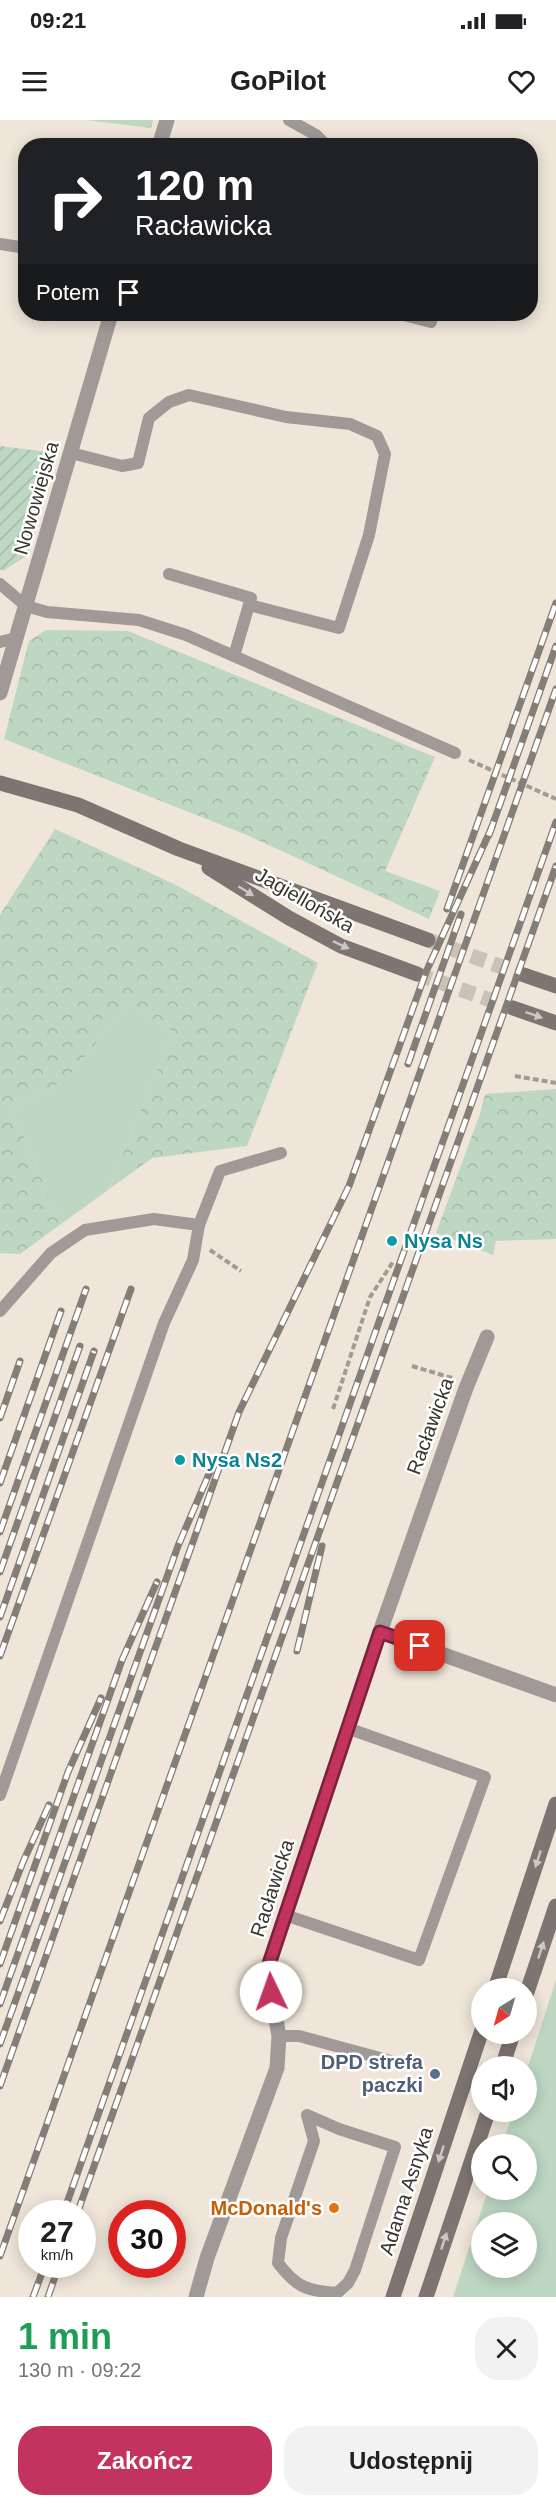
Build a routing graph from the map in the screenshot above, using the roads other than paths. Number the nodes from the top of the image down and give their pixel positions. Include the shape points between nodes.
1 (167, 120) edge
2 (289, 120) edge
3 (161, 138) edge
4 (319, 138) edge
5 (0, 244) edge
6 (18, 247) edge
7 (109, 321) edge
8 (71, 453) junction
9 (168, 574) dead end
10 (0, 584) edge
11 (249, 605) junction
12 (26, 606) junction
13 (16, 638) junction
14 (0, 642) edge
15 (234, 656) junction
16 (0, 693) edge
17 (455, 753) road end
18 (0, 783) edge
19 (179, 849) junction
20 (428, 940) tunnel mouth
21 (417, 974) tunnel mouth
22 (524, 975) tunnel mouth
23 (556, 986) edge
24 (513, 1008) tunnel mouth
25 (556, 1023) edge
26 (281, 1153) dead end
27 (199, 1225) junction
28 (0, 1311) edge
29 (487, 1337) dead end
30 (380, 1632) junction
31 (556, 1695) edge
32 (347, 1728) junction
33 (0, 1795) edge
34 (556, 1804) edge
35 (556, 1906) edge
36 (285, 1915) junction
37 (499, 1978) edge
38 (532, 1978) edge
39 (279, 2036) junction
40 (478, 2044) edge
41 (391, 2061) dead end
42 (307, 2115) joint
43 (485, 2122) edge
44 (196, 2297) edge
45 (393, 2297) edge
46 (426, 2297) edge

1 - 3 street
2 - 4 lane
5 - 6 lane
7 - 8 street, Nowowiejska
8 - 11 lane via 122,466 138,463 149,418 169,402 189,395 286,417 350,424 377,436 385,454 383,466 369,535 339,628
8 - 12 street, Nowowiejska
9 - 11 lane via 251,598
10 - 12 lane
11 - 15 lane
12 - 13 street, Nowowiejska
12 - 15 lane via 47,612 139,620
13 - 14 lane
13 - 16 street, Nowowiejska
15 - 17 lane
18 - 19 street, Jagiellońska via 78,805
19 - 20 street, Jagiellońska
19 -> 21 street, Jagiellońska via 341,946
22 - 23 street
24 -> 25 street
26 - 27 lane via 220,1172
27 - 28 lane via 154,1219 85,1230 51,1253
27 - 33 lane via 193,1260 164,1323
29 - 30 street, Racławicka via 467,1383
30 - 31 street
30 - 32 street, Racławicka
32 - 36 street, Racławicka
32 - 36 lane via 485,1777 419,1960
34 -> 37 street
38 -> 35 street
36 - 39 street, Racławicka via 267,1970
39 - 41 lane via 299,2036
39 - 44 street, Racławicka via 277,2068
40 -> 45 street, Adama Asnyka
42 - 42 lane via 314,2141 281,2238 278,2264 292,2281 314,2291 337,2293 355,2270 395,2148
46 -> 43 street

